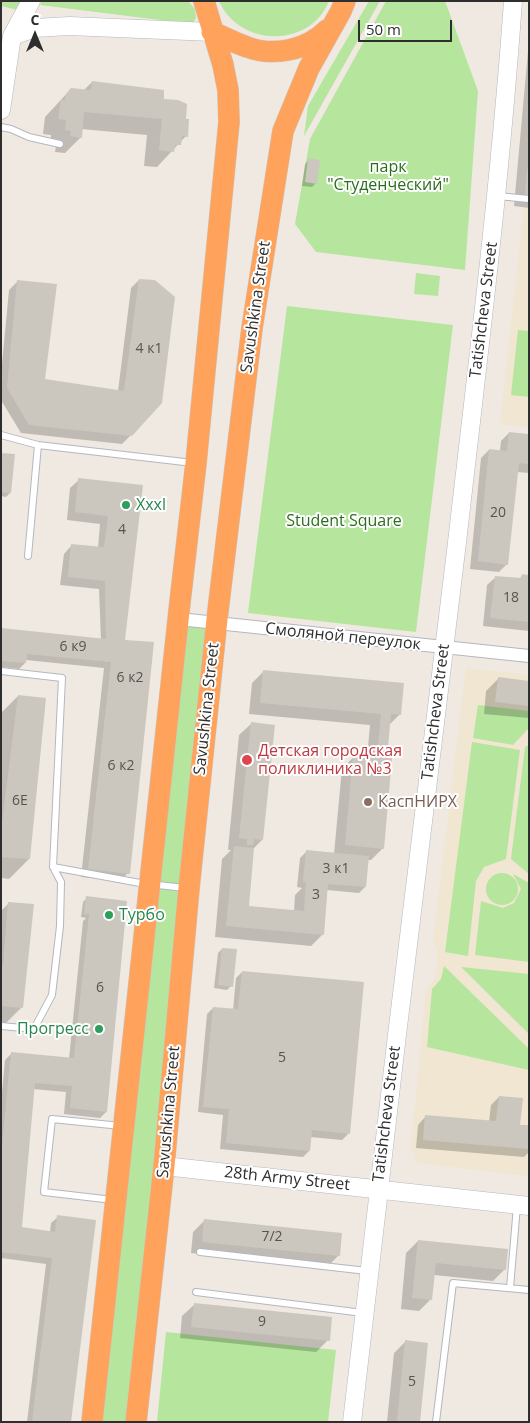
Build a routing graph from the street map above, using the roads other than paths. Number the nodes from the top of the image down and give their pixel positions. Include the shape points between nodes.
1 (31, 1) edge
2 (513, 1) edge
3 (204, 3) edge
4 (343, 6) edge
5 (212, 32) junction
6 (9, 34) junction
7 (1, 110) edge
8 (1, 127) edge
9 (60, 144) dead end
10 (497, 196) junction
11 (529, 198) edge
12 (1, 435) edge
13 (38, 445) junction
14 (196, 463) junction
15 (28, 556) dead end
16 (179, 619) junction
17 (216, 624) junction
18 (444, 647) junction
19 (529, 656) edge
20 (1, 671) edge
21 (53, 867) junction
22 (151, 884) junction
23 (189, 888) junction
24 (1, 1026) edge
25 (124, 1127) junction
26 (164, 1166) junction
27 (378, 1189) junction
28 (116, 1200) junction
29 (523, 1205) edge
30 (200, 1252) dead end
31 (369, 1272) junction
32 (510, 1288) junction
33 (529, 1290) edge
34 (196, 1292) dead end
35 (364, 1314) junction
36 (92, 1422) edge
37 (136, 1422) edge
38 (352, 1422) edge
39 (436, 1422) edge

1 - 6 main road
2 - 10 main road, Tatishcheva Street
3 - 5 highway
4 - 5 highway, Savushkina Street via 326,32 304,46 283,52 250,48
4 - 17 highway, Savushkina Street via 309,68 284,131 252,328
5 - 6 main road via 69,26 34,28
5 - 14 highway via 223,64 229,122
6 - 7 main road
8 - 9 lane
10 - 11 lane
10 - 18 main road, Tatishcheva Street
12 - 13 lane
13 - 14 lane
13 - 15 lane
14 - 16 highway
16 - 17 street, Смоляной переулок
16 - 22 highway
17 - 18 street, Смоляной переулок
17 - 23 highway, Savushkina Street
18 - 19 street, Смоляной переулок
18 - 27 main road, Tatishcheva Street
20 - 21 lane via 62,678
21 - 22 lane
21 - 24 lane via 61,882 52,995 34,1029
22 - 23 lane
22 - 25 highway
23 - 26 highway, Savushkina Street
25 - 28 highway
25 - 28 lane via 52,1119 44,1192
26 - 27 main road, 28th Army Street
26 - 37 highway, Savushkina Street
27 - 29 main road, 28th Army Street
27 - 31 main road, Tatishcheva Street
28 - 36 highway
29 - 32 lane
30 - 31 lane
31 - 35 main road, Tatishcheva Street
32 - 33 lane
32 - 39 lane via 453,1283
34 - 35 lane
35 - 38 main road, Tatishcheva Street

